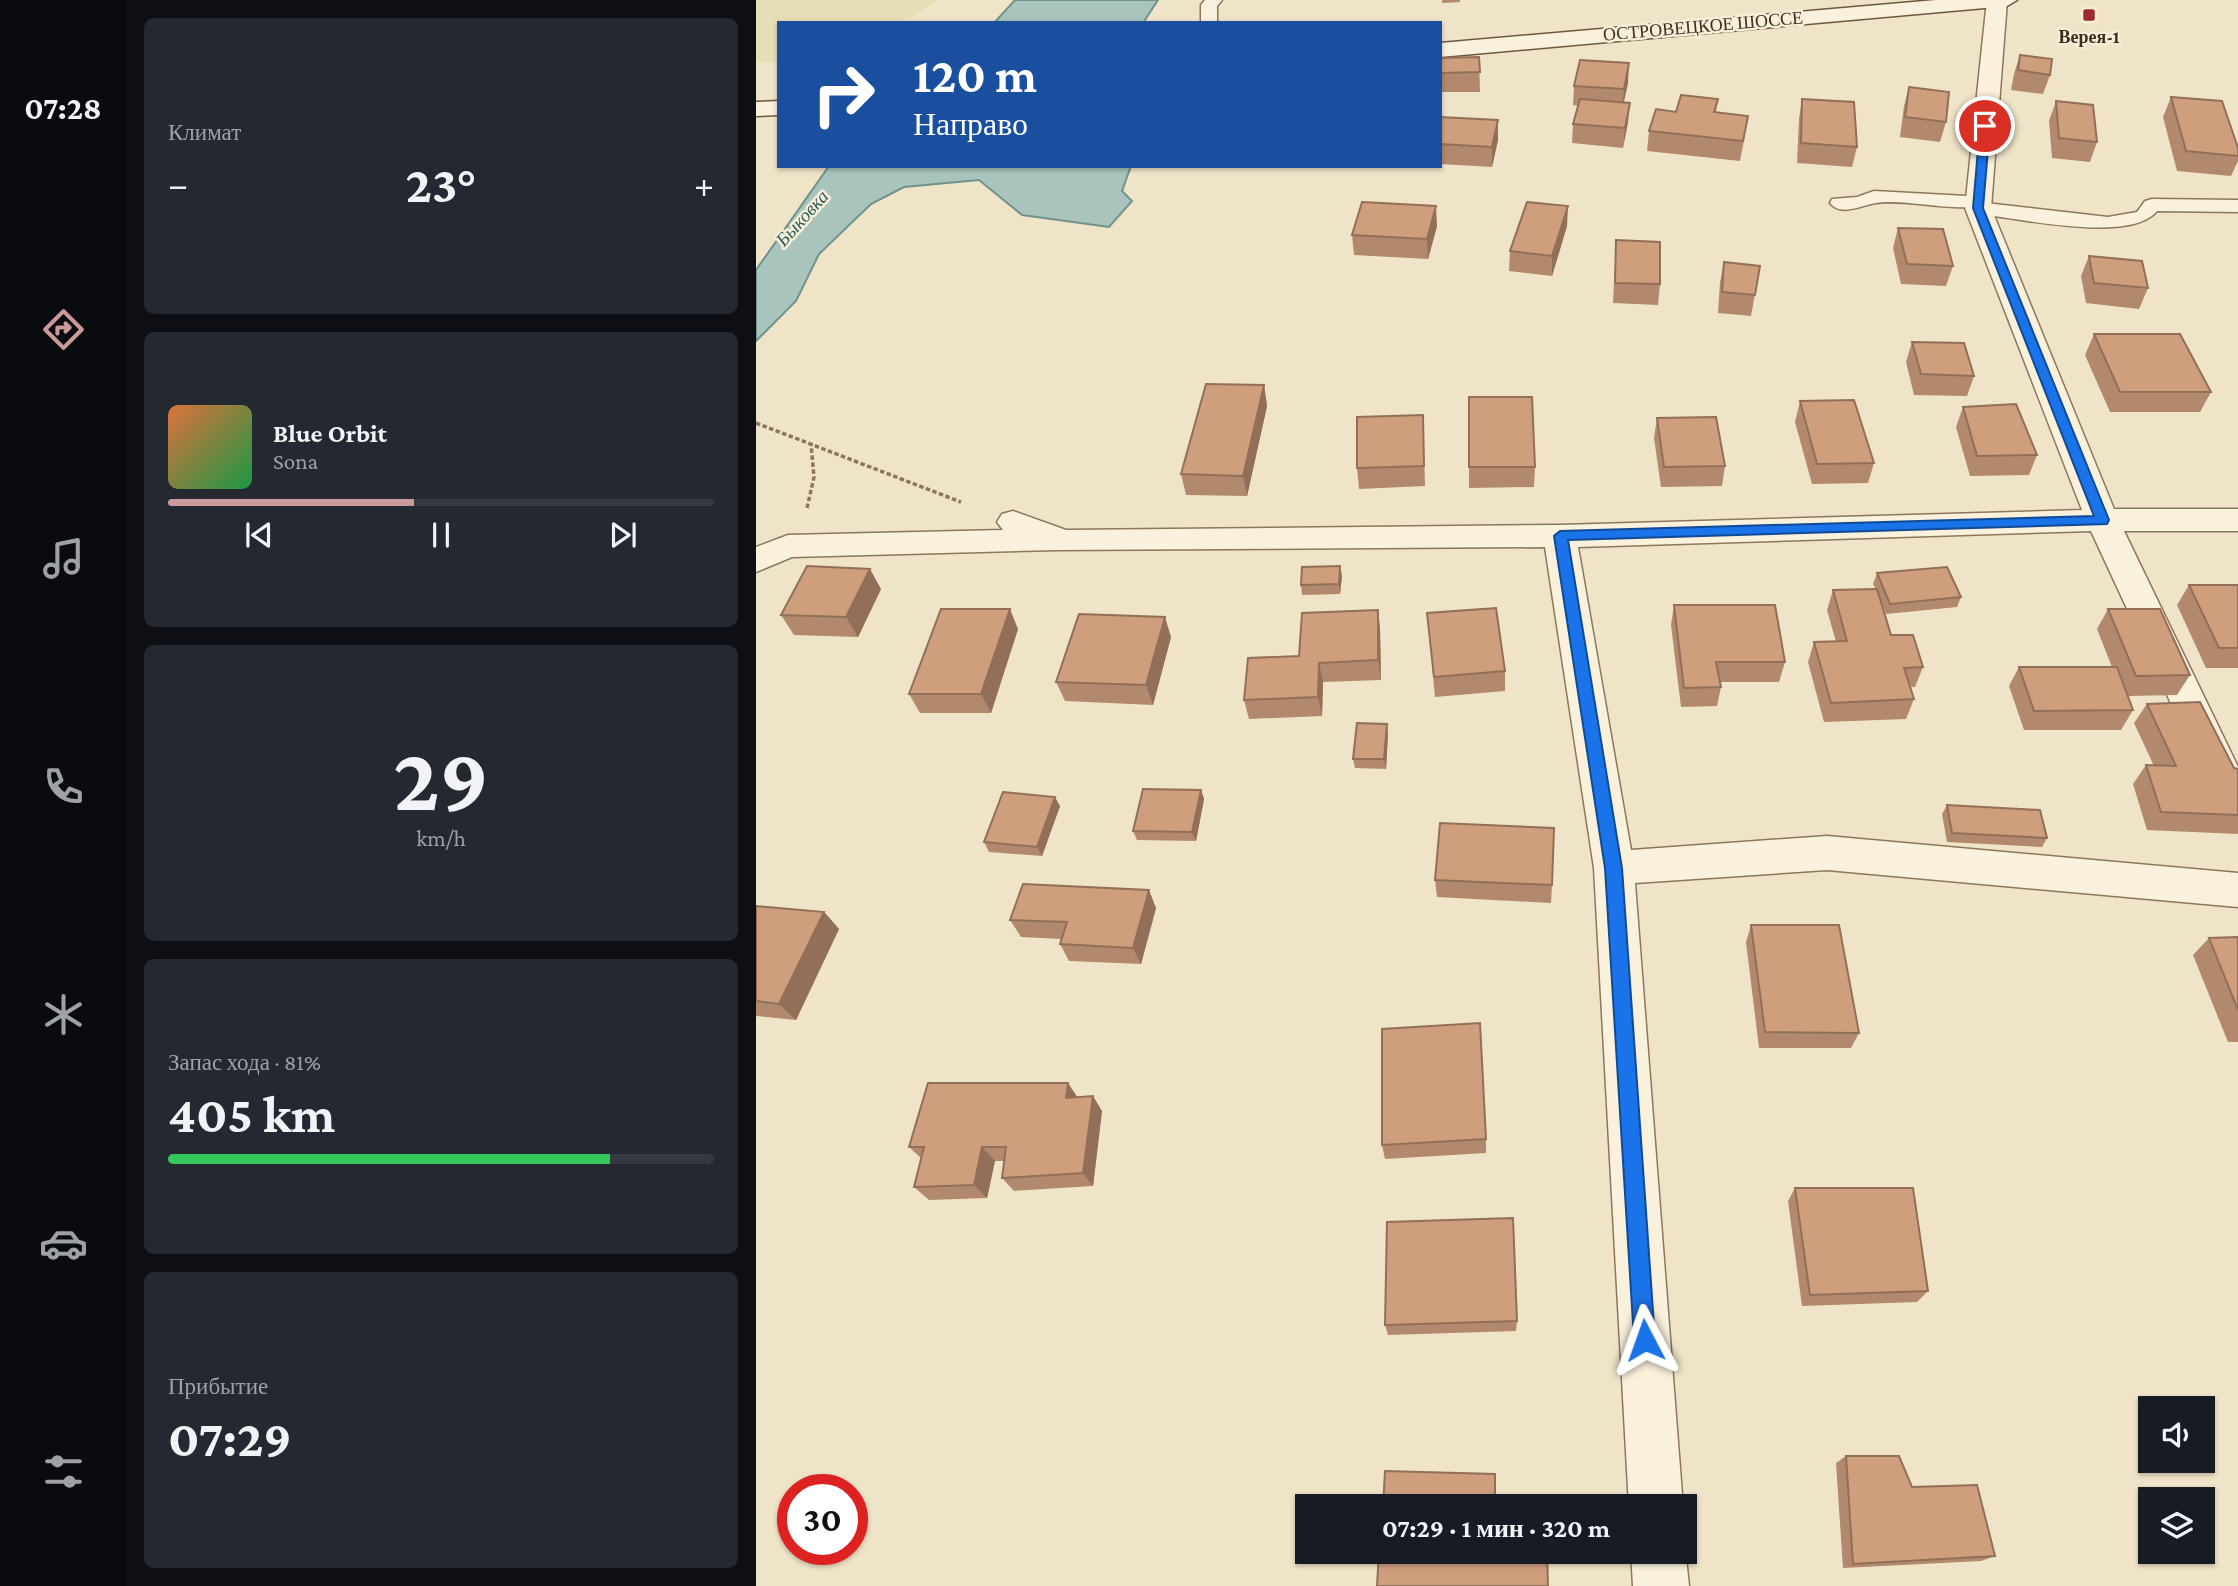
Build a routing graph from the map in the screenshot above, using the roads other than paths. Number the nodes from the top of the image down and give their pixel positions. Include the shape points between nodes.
1 (1214, 0) edge
2 (2007, 0) edge
3 (1997, 1) edge
4 (1209, 21) edge
5 (1442, 50) edge
6 (777, 108) edge
7 (756, 109) edge
8 (1839, 202) dead end
9 (1978, 205) junction
10 (2238, 206) edge
11 (2102, 520) junction
12 (2238, 520) edge
13 (1013, 522) road end
14 (1560, 536) junction
15 (1063, 541) junction
16 (756, 560) edge
17 (2238, 807) edge
18 (1614, 868) junction
19 (2238, 890) edge
20 (1655, 1494) edge
21 (1660, 1564) edge
22 (1661, 1586) edge

1 - 4 lane via 1209,5
2 - 3 street, ОСТРОВЕЦКОЕ ШОССЕ
3 - 5 street, ОСТРОВЕЦКОЕ ШОССЕ
3 - 9 street
6 - 7 street
8 - 9 lane via 1859,203 1874,197
9 - 10 lane via 2108,223 2143,216 2152,205
9 - 11 street
11 - 12 street
11 - 14 street
11 - 17 street
13 - 15 street
14 - 15 street
14 - 18 street
15 - 16 street via 788,546
18 - 19 street via 1826,852
18 - 20 street
21 - 22 street

